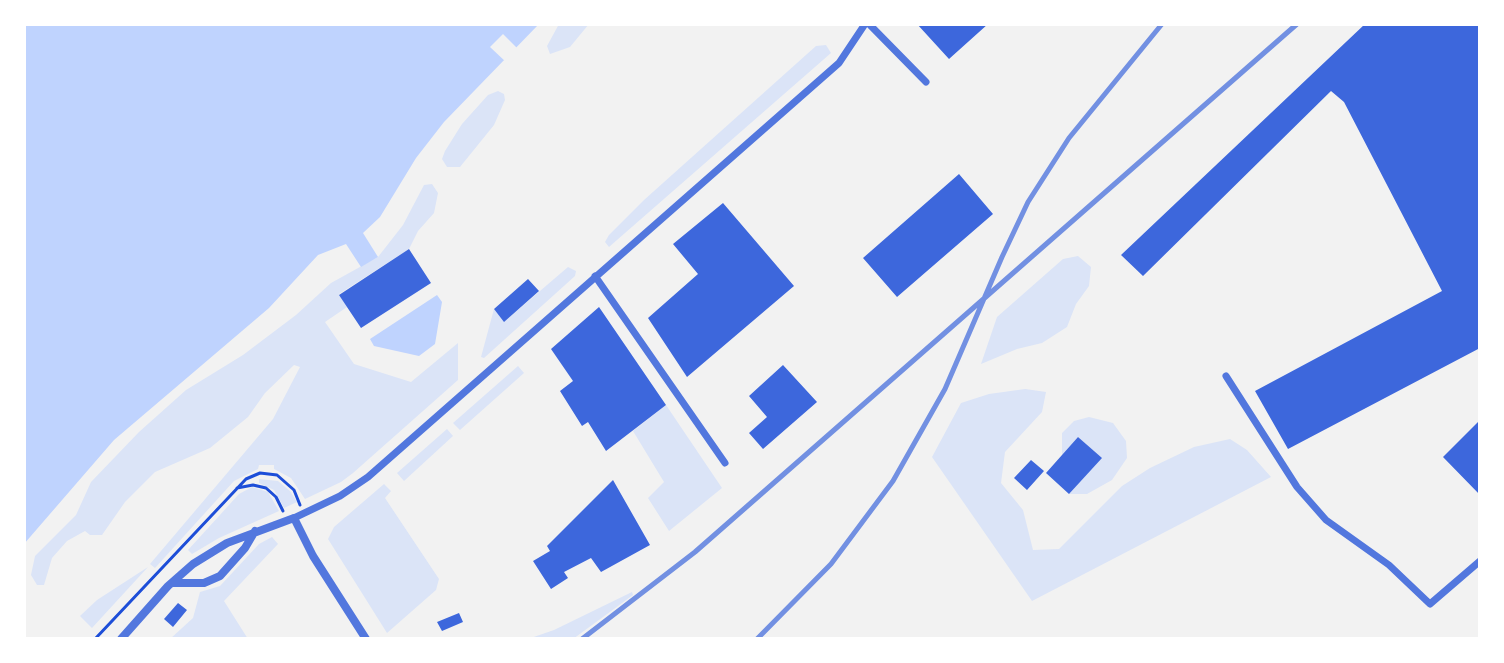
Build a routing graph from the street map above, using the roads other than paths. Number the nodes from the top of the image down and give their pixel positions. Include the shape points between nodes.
1 (867, 24) edge
2 (926, 82) dead end
3 (595, 276) junction
4 (1226, 376) dead end
5 (725, 463) dead end
6 (294, 518) junction
7 (255, 531) junction
8 (1480, 561) edge
9 (172, 583) junction
10 (121, 639) edge
11 (366, 639) edge

1 - 2 street
1 - 3 street via 839,63
3 - 5 street
3 - 6 street via 368,477
4 - 8 street via 1297,487 1326,520 1389,565 1430,604
6 - 7 street
6 - 11 street
7 - 9 street via 216,549
7 - 9 street via 212,581
9 - 10 street

